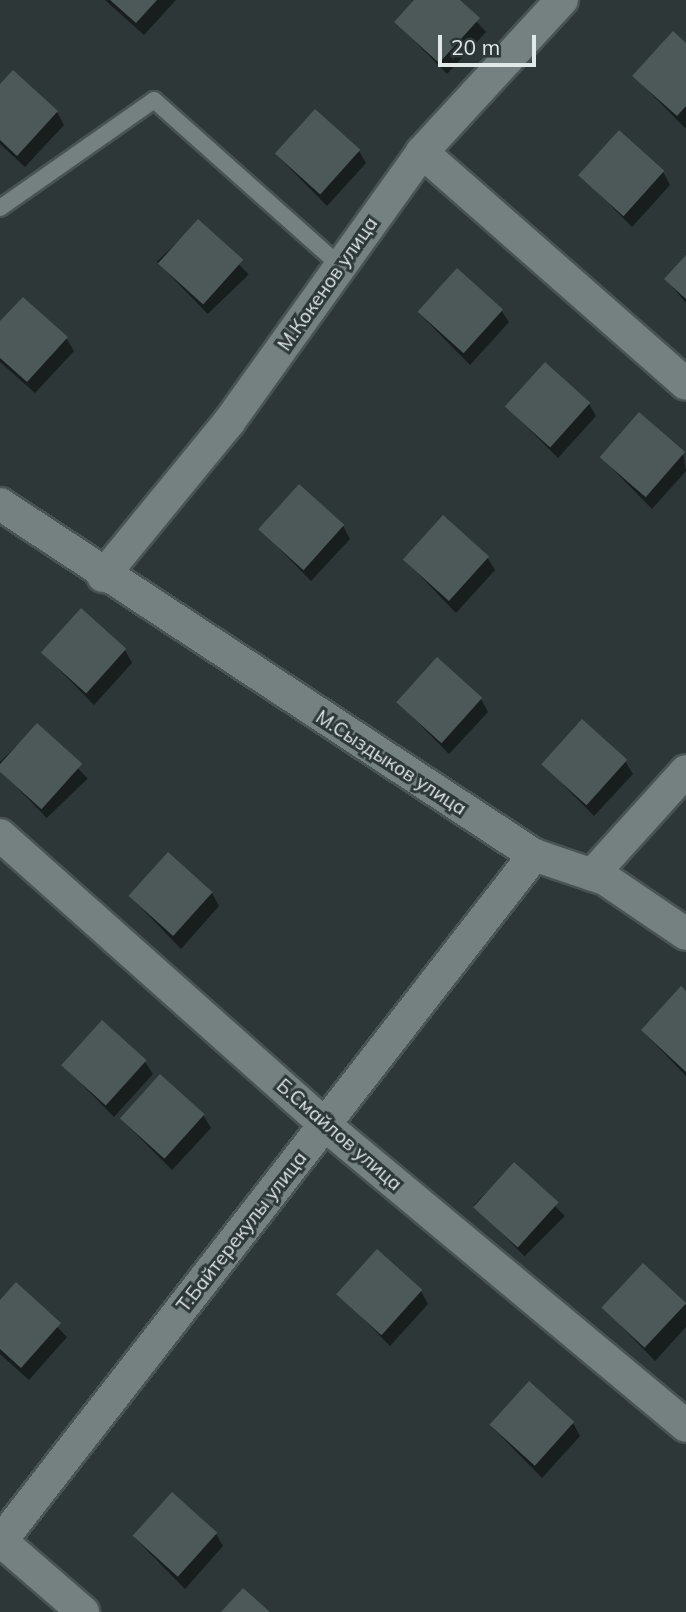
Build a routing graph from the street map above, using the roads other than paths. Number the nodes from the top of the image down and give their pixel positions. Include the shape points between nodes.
1 (562, 0) edge
2 (422, 152) junction
3 (0, 208) edge
4 (340, 267) junction
5 (686, 384) edge
6 (0, 505) edge
7 (103, 576) junction
8 (686, 771) edge
9 (0, 835) edge
10 (534, 856) junction
11 (592, 875) junction
12 (686, 934) edge
13 (325, 1125) junction
14 (686, 1426) edge
15 (0, 1541) edge
16 (83, 1612) edge

1 - 2 street, М.Кокенов улица
2 - 4 street, М.Кокенов улица
2 - 5 street
3 - 4 lane via 154,100
4 - 7 street, М.Кокенов улица via 229,422
6 - 7 street, М.Сыздыков улица
7 - 10 street, М.Сыздыков улица
8 - 11 street
9 - 13 street, Б.Смайлов улица
10 - 11 street, М.Сыздыков улица
10 - 13 street, Т.Байтерекулы улица
11 - 12 street, М.Сыздыков улица
13 - 14 street, Б.Смайлов улица
13 - 15 street, Т.Байтерекулы улица
15 - 16 street

